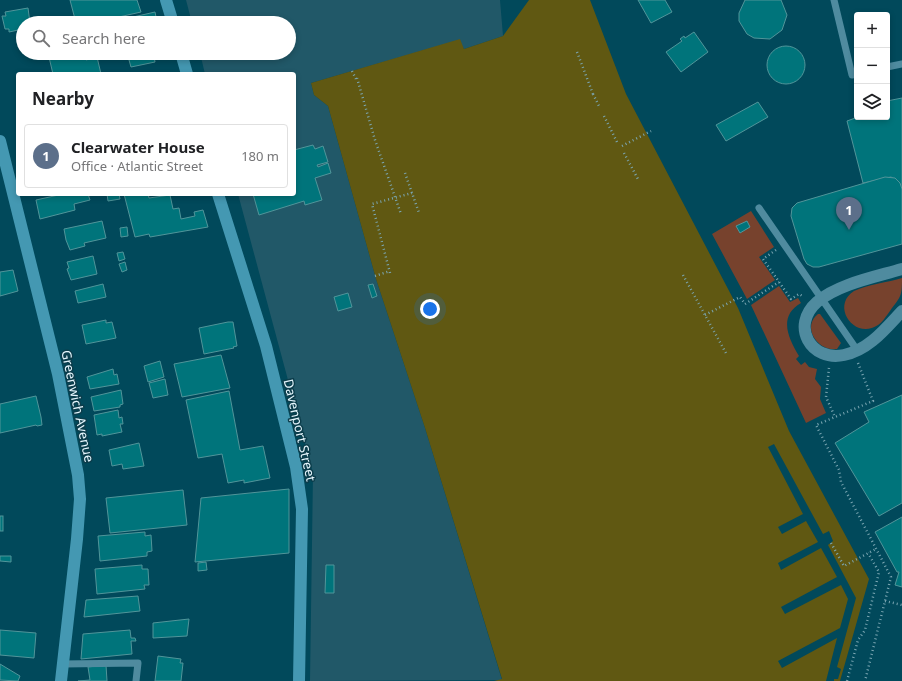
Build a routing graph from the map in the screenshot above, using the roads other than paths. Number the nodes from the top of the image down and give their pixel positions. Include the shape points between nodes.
1 (166, 0) edge
2 (834, 0) edge
3 (171, 16) edge
4 (183, 60) edge
5 (902, 64) edge
6 (890, 66) edge
7 (186, 72) edge
8 (854, 75) edge
9 (0, 141) edge
10 (219, 196) edge
11 (759, 208) dead end
12 (902, 269) edge
13 (821, 299) junction
14 (902, 311) edge
15 (857, 350) junction
16 (63, 664) junction
17 (61, 681) edge
18 (136, 681) edge
19 (299, 681) edge

1 - 3 main road
2 - 8 lane via 852,75
4 - 7 main road
5 - 6 lane
9 - 16 main road, Greenwich Avenue via 54,358 78,475 80,499 77,539
10 - 19 main road, Davenport Street via 266,346 296,467 302,509
11 - 13 lane
12 - 13 street via 852,284
13 - 15 lane
13 - 15 street via 807,313 803,325 814,349 828,356 845,355
14 - 15 street via 882,333
16 - 17 main road, Greenwich Avenue
16 - 18 lane via 138,663

